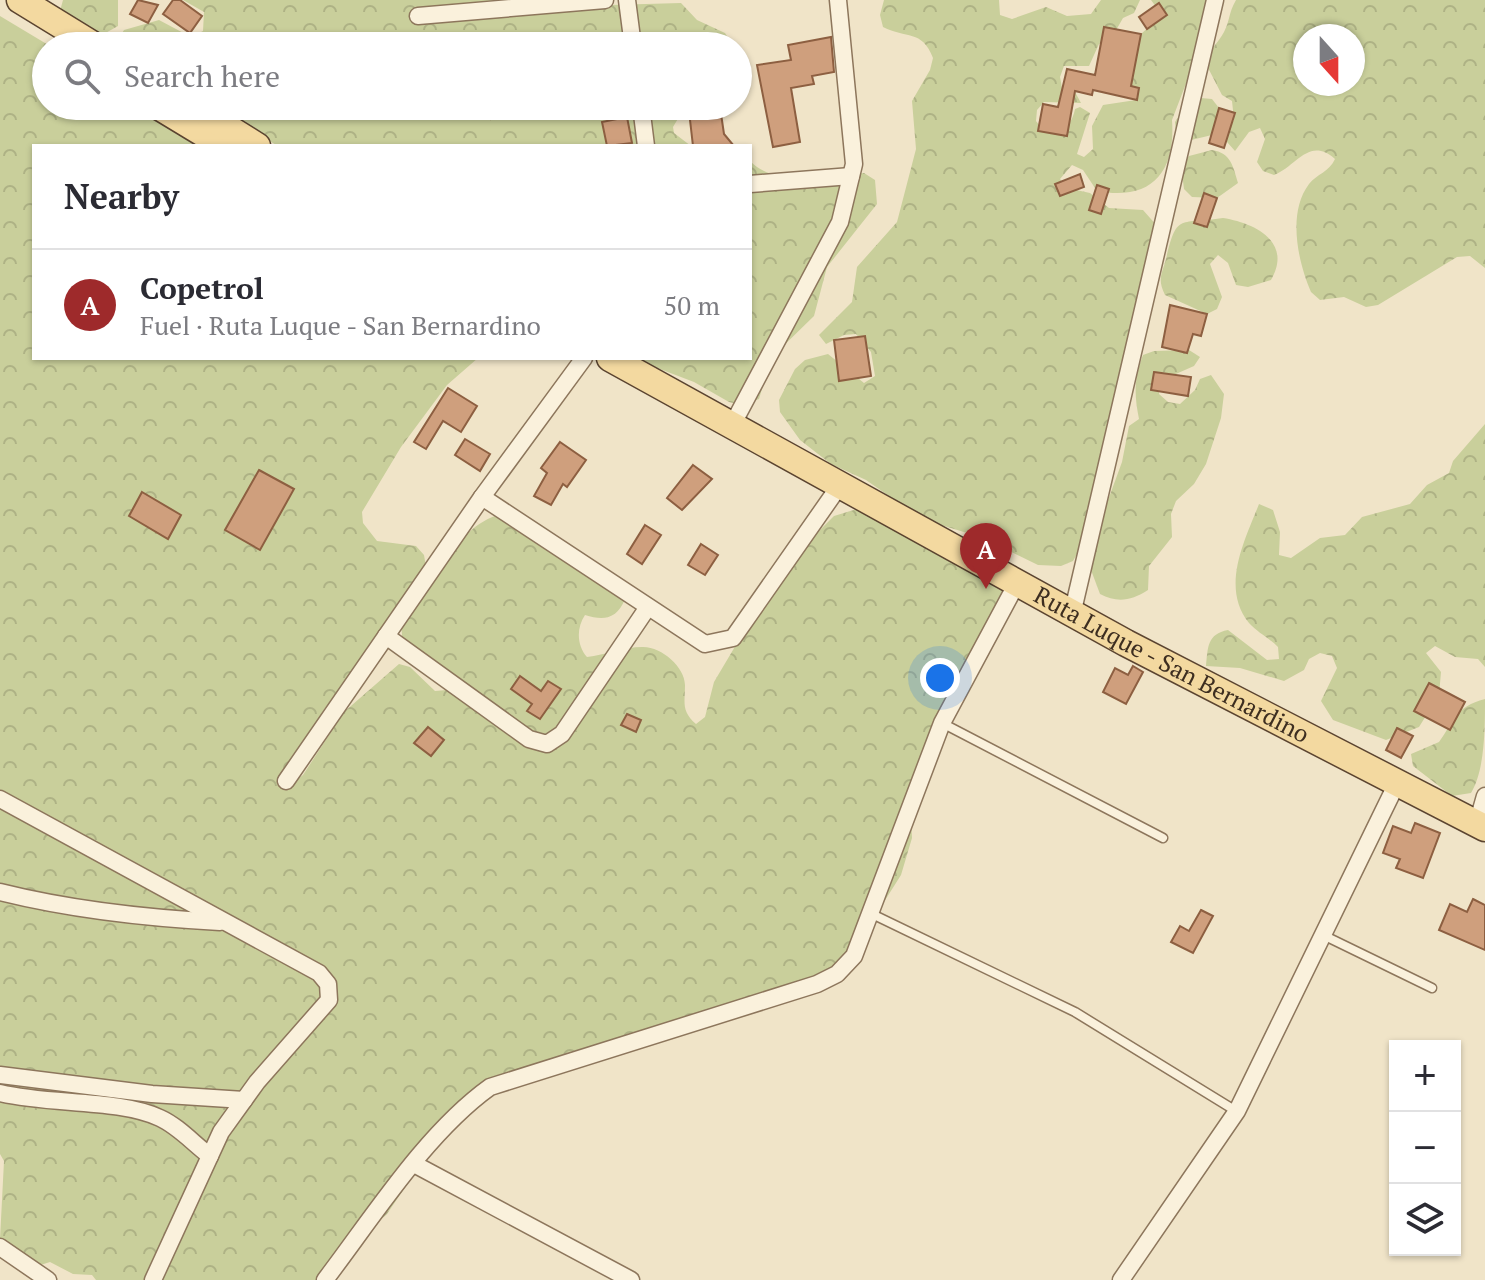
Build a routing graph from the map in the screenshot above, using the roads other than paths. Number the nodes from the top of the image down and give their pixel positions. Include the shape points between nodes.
1 (20, 0) edge
2 (605, 0) edge
3 (627, 0) edge
4 (838, 0) edge
5 (1215, 0) edge
6 (0, 8) edge
7 (418, 16) dead end
8 (39, 32) edge
9 (72, 32) edge
10 (631, 32) edge
11 (181, 120) edge
12 (215, 120) edge
13 (643, 120) edge
14 (221, 144) edge
15 (254, 144) edge
16 (646, 144) edge
17 (851, 176) junction
18 (752, 184) edge
19 (583, 360) edge
20 (614, 360) edge
21 (728, 423) junction
22 (840, 485) junction
23 (482, 497) junction
24 (1017, 583) junction
25 (1053, 603) junction
26 (648, 607) junction
27 (386, 636) junction
28 (942, 723) junction
29 (286, 781) dead end
30 (1397, 783) junction
31 (1485, 796) edge
32 (0, 799) edge
33 (1481, 826) edge
34 (1163, 838) dead end
35 (0, 892) edge
36 (872, 914) junction
37 (226, 922) junction
38 (1325, 936) junction
39 (1432, 988) dead end
40 (0, 1075) edge
41 (0, 1093) edge
42 (244, 1100) junction
43 (1237, 1111) junction
44 (210, 1156) junction
45 (414, 1164) junction
46 (0, 1247) edge
47 (48, 1280) edge
48 (153, 1280) edge
49 (325, 1280) edge
50 (631, 1280) edge
51 (1121, 1280) edge

1 - 9 main road
2 - 7 street
3 - 10 street
4 - 17 street
5 - 25 street via 1074,606
6 - 8 main road
11 - 14 main road
12 - 15 main road
13 - 16 street
17 - 18 street
17 - 21 street via 840,222 736,418
19 - 23 street
20 - 21 main road, Ruta Luque - San Bernardino
21 - 22 main road, Ruta Luque - San Bernardino
22 - 24 main road, Ruta Luque - San Bernardino
22 - 26 street via 733,638 705,644
23 - 26 street
23 - 27 street
24 - 25 main road, Ruta Luque - San Bernardino
24 - 28 street
25 - 30 main road, Ruta Luque - San Bernardino
26 - 27 street via 562,734 547,744 529,739
27 - 29 street
28 - 34 lane
28 - 36 street
30 - 33 main road, Ruta Luque - San Bernardino
30 - 38 street
31 - 33 street
32 - 37 street
35 - 37 street via 115,913
36 - 43 lane via 1075,1012
36 - 45 street via 854,956 837,974 490,1087
37 - 42 street via 319,973 328,984 329,1000
38 - 39 lane
38 - 43 street
40 - 42 street
41 - 44 street via 129,1108 162,1119
42 - 44 street
43 - 51 street
44 - 48 street
45 - 49 street
45 - 50 street
46 - 47 street

